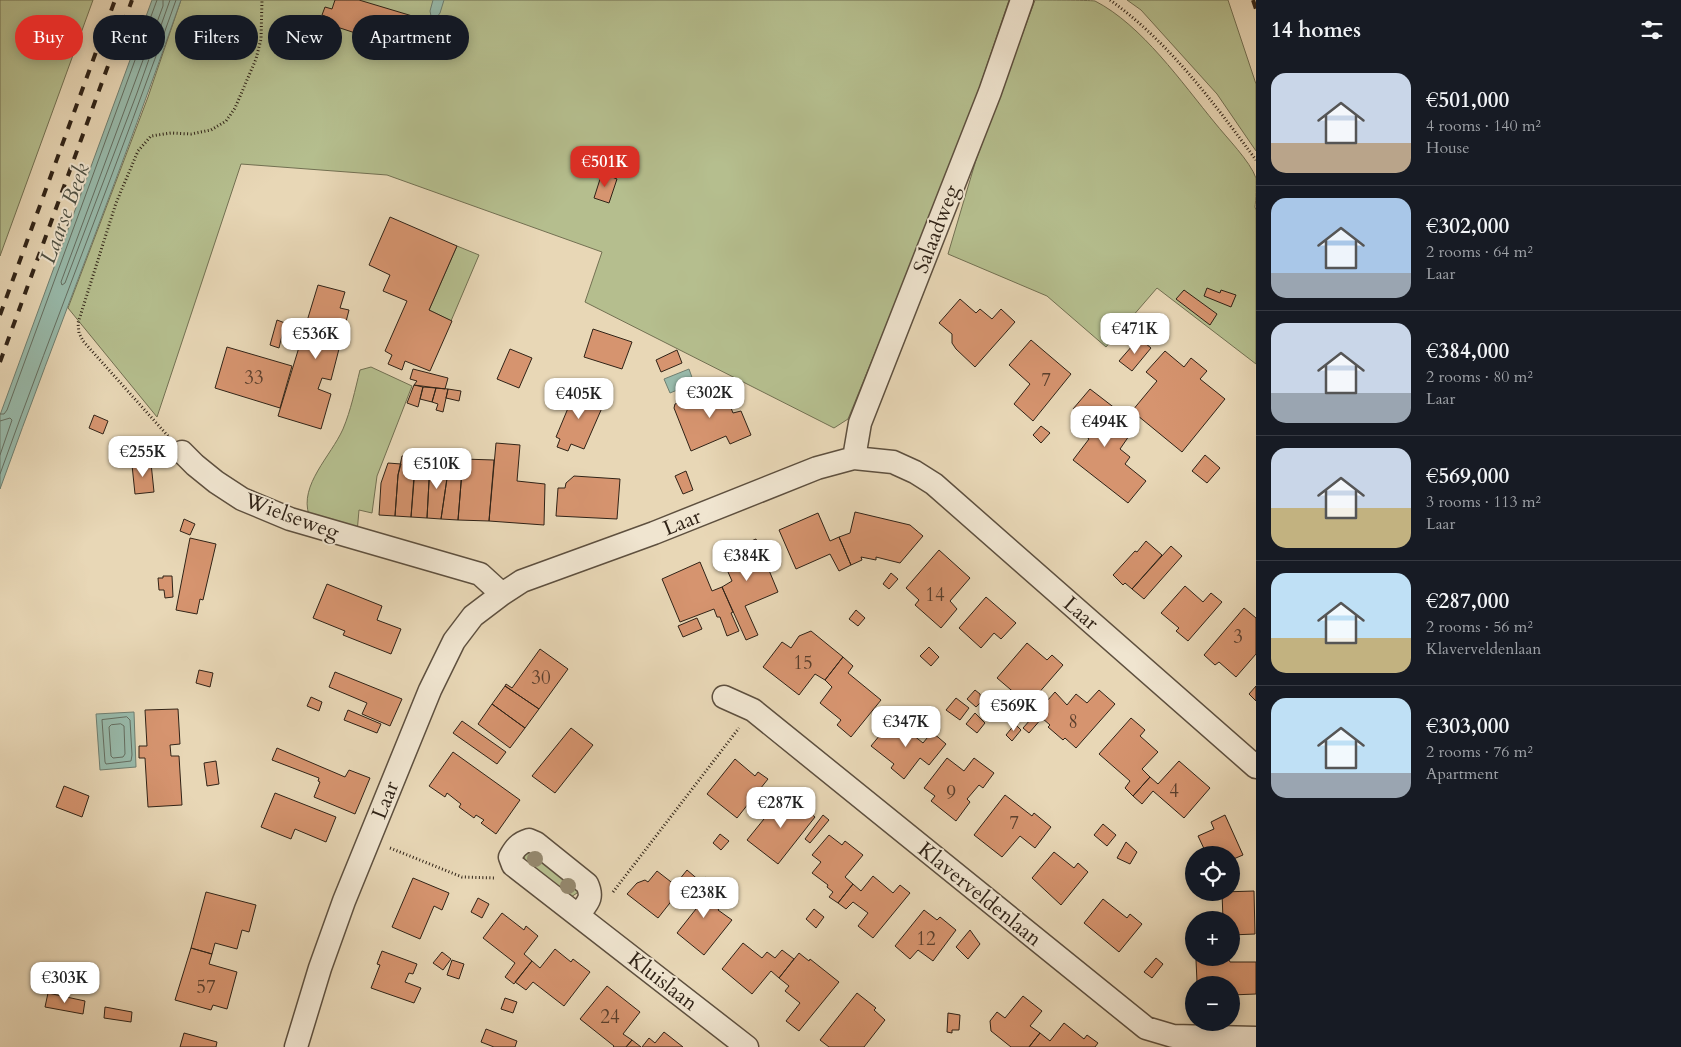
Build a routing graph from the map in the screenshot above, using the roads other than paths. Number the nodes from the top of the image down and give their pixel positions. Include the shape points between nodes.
1 (1022, 0) edge
2 (182, 452) road end
3 (854, 458) junction
4 (502, 594) junction
5 (724, 697) dead end
6 (1256, 767) edge
7 (583, 919) junction
8 (1256, 1038) edge
9 (296, 1047) edge
10 (747, 1047) edge

1 - 3 street, Salaadweg via 990,92 860,423
2 - 4 street, Wielseweg via 216,482 242,499 299,522 480,574
3 - 4 street, Laar via 817,468 522,581
3 - 6 street, Laar via 893,462 934,484
4 - 9 street, Laar via 473,616 454,642 430,690 344,901
5 - 8 street, Klaverveldenlaan via 753,710 1146,1028 1173,1036
7 - 7 street, Kluislaan via 591,892 587,884 536,843 529,840 521,842 510,857 513,865
7 - 10 street, Kluislaan

